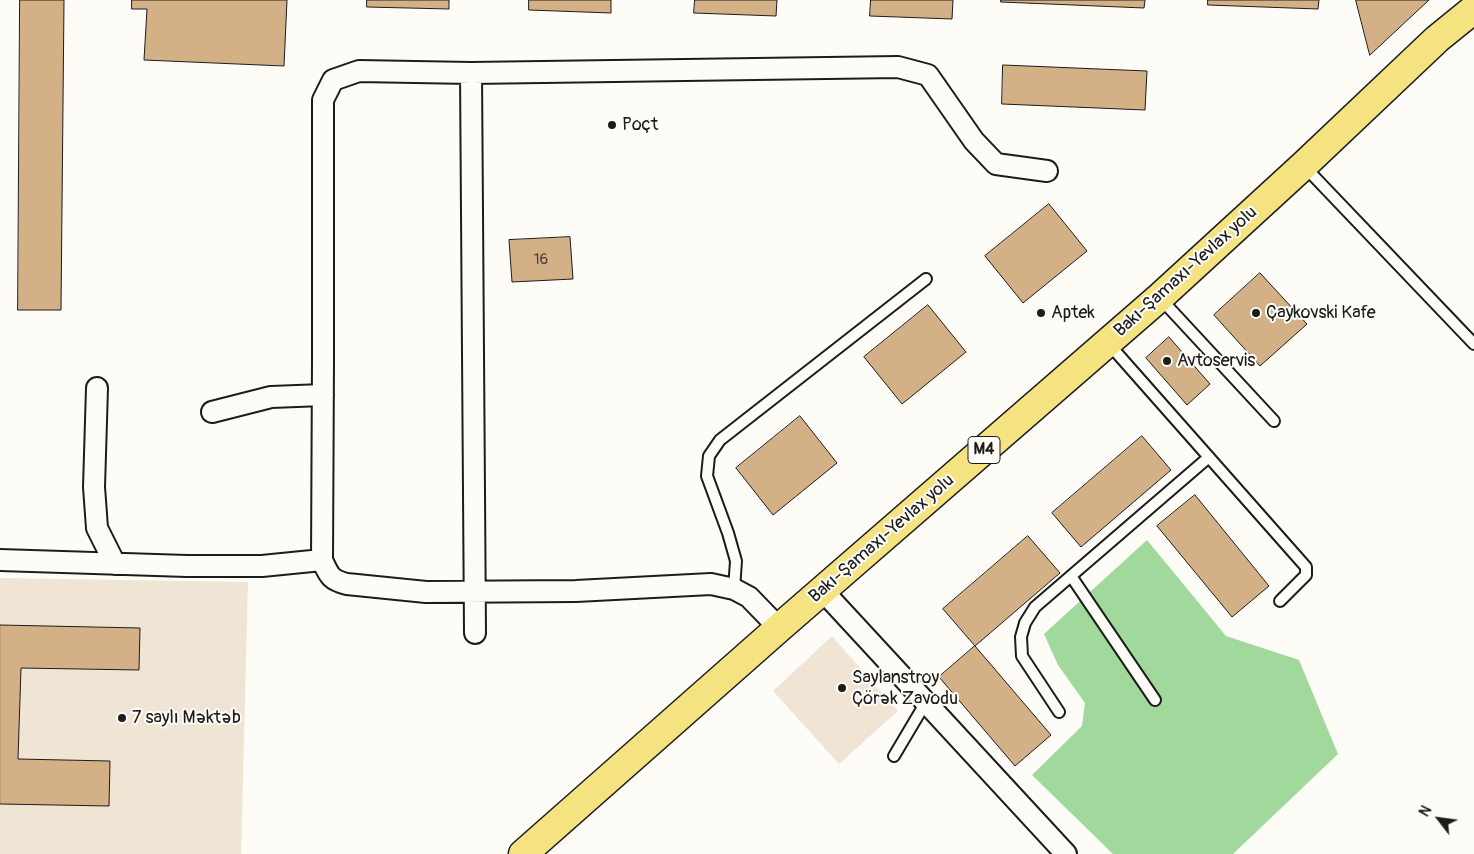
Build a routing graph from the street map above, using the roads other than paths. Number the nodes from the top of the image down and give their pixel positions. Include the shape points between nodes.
1 (1469, 0) edge
2 (1474, 9) edge
3 (1437, 39) junction
4 (472, 73) junction
5 (1304, 165) junction
6 (1047, 171) dead end
7 (926, 279) dead end
8 (1160, 297) junction
9 (1107, 342) junction
10 (1474, 344) edge
11 (97, 388) dead end
12 (323, 395) junction
13 (212, 412) dead end
14 (1274, 421) dead end
15 (1209, 456) junction
16 (0, 560) edge
17 (322, 560) junction
18 (114, 564) junction
19 (1071, 576) junction
20 (734, 589) junction
21 (474, 591) junction
22 (823, 591) junction
23 (1280, 601) dead end
24 (779, 628) junction
25 (475, 632) dead end
26 (1155, 700) dead end
27 (926, 702) junction
28 (1059, 712) dead end
29 (894, 756) dead end
30 (538, 849) edge
31 (1066, 854) edge

1 - 3 highway
2 - 3 highway
3 - 5 highway, Bakı-Şamaxı-Yevlax yolu / M4
4 - 6 street via 898,68 928,75 974,141 996,164
4 - 12 street via 358,71 333,80 323,100
4 - 21 street
5 - 8 highway, Bakı-Şamaxı-Yevlax yolu / M4
5 - 10 lane
7 - 20 lane via 720,440 709,456 707,476 736,561
8 - 9 highway, Bakı-Şamaxı-Yevlax yolu / M4
8 - 14 lane
9 - 15 lane
9 - 22 highway, Bakı-Şamaxı-Yevlax yolu / M4
11 - 18 street via 94,487 97,528
12 - 13 street via 271,397
12 - 17 street
15 - 19 lane
15 - 23 lane via 1306,567 1306,575
16 - 18 street
17 - 18 street via 262,566
17 - 21 street via 335,582 426,592
19 - 26 lane
19 - 28 lane via 1035,607 1025,623 1021,638 1022,656
20 - 21 street via 711,584 576,591
20 - 24 street via 749,597
21 - 25 street
22 - 24 highway, Bakı-Şamaxı-Yevlax yolu / M4
22 - 27 street
24 - 30 highway, Bakı-Şamaxı-Yevlax yolu / M4
27 - 29 lane
27 - 31 street

